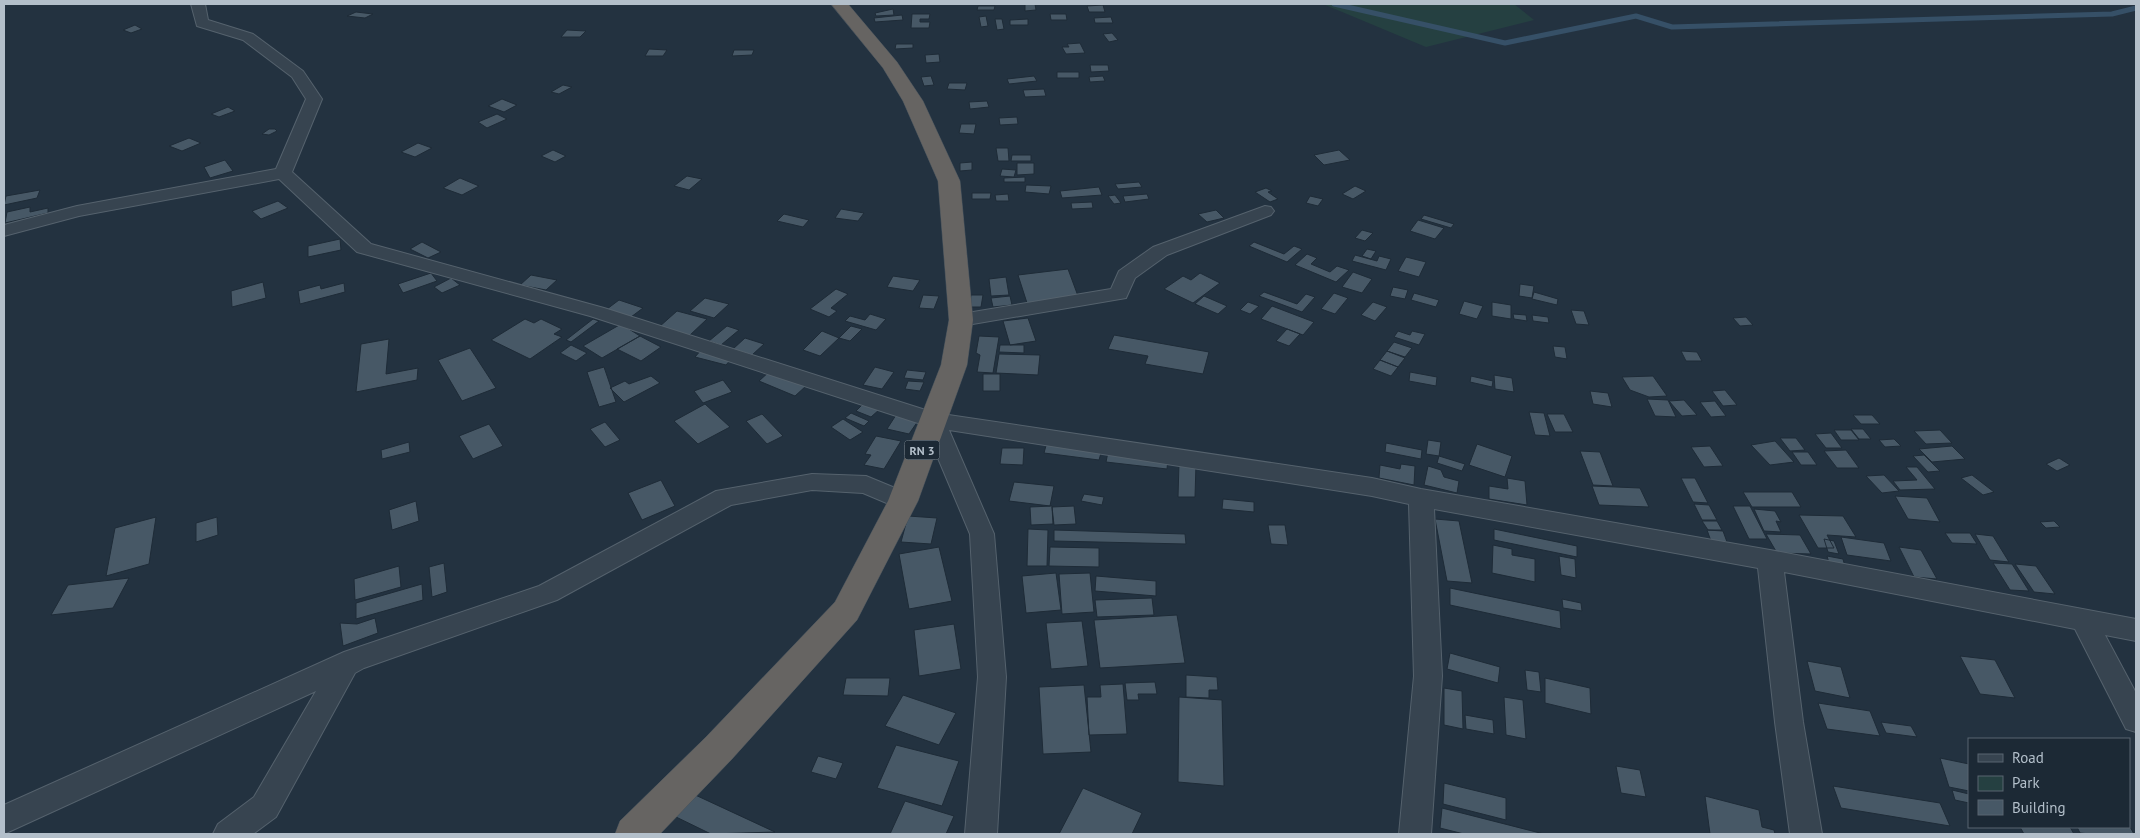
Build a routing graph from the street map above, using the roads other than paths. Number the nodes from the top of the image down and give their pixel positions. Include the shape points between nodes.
1 (198, 4) edge
2 (839, 4) edge
3 (283, 173) junction
4 (1265, 211) dead end
5 (4, 231) edge
6 (961, 320) junction
7 (933, 420) junction
8 (1421, 498) junction
9 (903, 501) junction
10 (1770, 560) junction
11 (2083, 619) junction
12 (2136, 630) edge
13 (354, 660) junction
14 (2136, 720) edge
15 (4, 820) edge
16 (229, 834) edge
17 (634, 834) edge
18 (981, 834) edge
19 (1415, 834) edge
20 (1806, 834) edge

1 - 3 street via 202,23 248,37 298,74 314,99
2 - 6 highway, RN 3 via 890,66 913,101 949,181
3 - 5 street via 77,211
3 - 7 street via 364,248 597,312
4 - 6 street via 1160,251 1126,275 1119,294
6 - 7 highway, RN 3 via 954,366
7 - 8 street via 1372,487
7 - 9 highway, RN 3
7 - 18 street via 982,534 992,677
8 - 10 street
8 - 19 street via 1428,676
9 - 13 street via 866,485 812,482 725,498 548,593
9 - 17 highway, RN 3 via 846,611
10 - 11 street
10 - 20 street
11 - 12 street
11 - 14 street
13 - 15 street
13 - 16 street via 345,665 265,807

